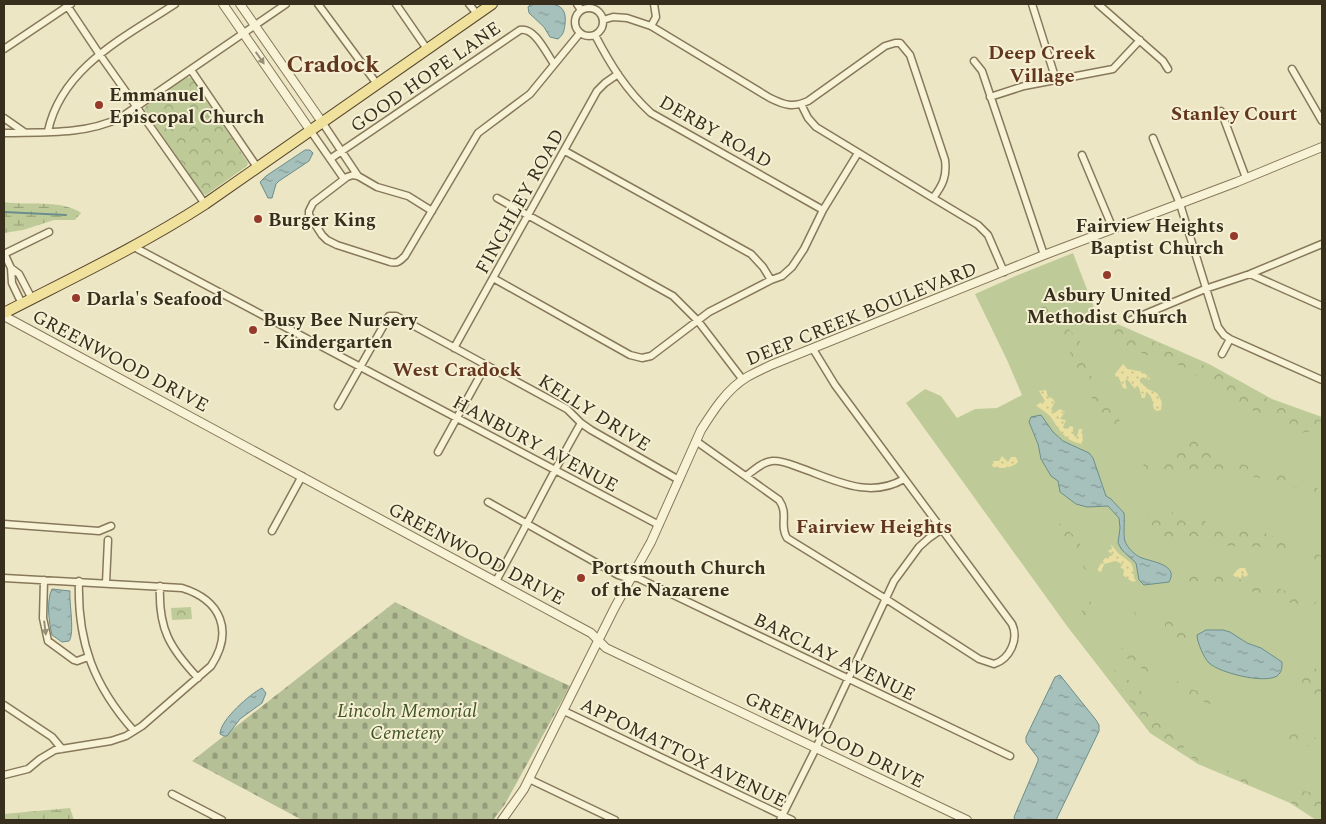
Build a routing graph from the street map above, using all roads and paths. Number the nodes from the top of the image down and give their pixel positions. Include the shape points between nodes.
1 (68, 4) edge
2 (175, 4) edge
3 (222, 4) edge
4 (240, 4) edge
5 (286, 4) edge
6 (318, 4) edge
7 (396, 4) edge
8 (470, 4) edge
9 (492, 4) edge
10 (577, 4) edge
11 (654, 4) edge
12 (1032, 4) edge
13 (1098, 4) edge
14 (581, 10) junction
15 (477, 14) junction
16 (603, 20) junction
17 (255, 25) junction
18 (651, 26) junction
19 (243, 33) junction
20 (580, 33) junction
21 (595, 35) junction
22 (1140, 40) junction
23 (4, 49) edge
24 (427, 49) junction
25 (100, 55) junction
26 (974, 61) dead end
27 (554, 64) junction
28 (1168, 69) dead end
29 (1292, 69) dead end
30 (190, 70) junction
31 (618, 74) junction
32 (1056, 80) junction
33 (376, 84) junction
34 (990, 97) junction
35 (801, 104) junction
36 (137, 108) junction
37 (1221, 111) dead end
38 (4, 118) edge
39 (1322, 121) edge
40 (322, 122) junction
41 (310, 130) junction
42 (48, 131) junction
43 (24, 132) junction
44 (4, 133) edge
45 (1153, 138) dead end
46 (1322, 147) edge
47 (565, 151) junction
48 (342, 152) junction
49 (858, 153) junction
50 (1082, 156) dead end
51 (330, 159) junction
52 (256, 167) junction
53 (358, 176) junction
54 (1246, 178) junction
55 (344, 180) junction
56 (497, 198) dead end
57 (933, 198) junction
58 (205, 204) junction
59 (1180, 204) junction
60 (432, 210) junction
61 (823, 210) junction
62 (529, 215) junction
63 (1113, 229) junction
64 (49, 232) dead end
65 (1322, 244) edge
66 (134, 247) junction
67 (4, 254) edge
68 (1044, 256) junction
69 (11, 268) junction
70 (1004, 272) junction
71 (1250, 274) junction
72 (494, 278) junction
73 (771, 280) junction
74 (1205, 289) junction
75 (32, 299) junction
76 (22, 304) junction
77 (1322, 306) edge
78 (4, 314) edge
79 (1131, 320) dead end
80 (698, 321) junction
81 (1230, 339) junction
82 (454, 348) junction
83 (813, 348) junction
84 (1222, 354) dead end
85 (486, 365) junction
86 (361, 367) junction
87 (742, 380) junction
88 (1322, 380) edge
89 (338, 406) dead end
90 (456, 417) junction
91 (581, 423) junction
92 (696, 441) junction
93 (438, 452) dead end
94 (555, 469) junction
95 (302, 476) junction
96 (746, 476) junction
97 (904, 479) junction
98 (679, 480) junction
99 (488, 502) dead end
100 (4, 524) edge
101 (527, 525) junction
102 (658, 525) junction
103 (111, 526) dead end
104 (942, 529) junction
105 (272, 531) dead end
106 (108, 540) dead end
107 (631, 577) junction
108 (4, 578) edge
109 (44, 580) junction
110 (79, 581) junction
111 (496, 581) junction
112 (106, 583) junction
113 (160, 586) junction
114 (886, 599) junction
115 (599, 640) junction
116 (88, 656) junction
117 (198, 678) junction
118 (848, 679) junction
119 (4, 705) edge
120 (564, 710) junction
121 (134, 731) junction
122 (816, 748) junction
123 (62, 749) junction
124 (1010, 756) dead end
125 (4, 775) edge
126 (529, 778) junction
127 (172, 794) dead end
128 (209, 813) junction
129 (781, 818) edge
130 (206, 820) edge
131 (222, 820) edge
132 (502, 820) edge
133 (615, 820) edge
134 (792, 820) edge
135 (967, 820) edge

1 - 23 street
1 - 25 street
2 - 25 street
3 - 19 street
4 - 17 street
5 - 17 street
6 - 33 street
7 - 24 street
8 - 15 street
9 - 15 main road
10 - 14 street
11 - 18 street via 656,17
12 - 32 street
13 - 22 street
14 - 16 street via 594,9
14 - 20 street via 575,21
15 - 24 main road
16 - 18 street via 627,18
16 - 21 street
17 - 19 street
17 - 40 street
18 - 35 street via 770,98 787,106
19 - 30 street
19 -> 41 street
20 - 21 street
20 - 27 street
21 - 31 street, DERBY ROAD
22 - 28 street
22 - 32 street via 1113,69
24 - 33 main road
25 - 36 street
25 - 42 street via 67,87 51,117
26 - 34 street via 982,71
27 - 48 street, GOOD HOPE LANE via 532,33 520,30
27 - 60 street via 530,94 478,133
29 - 39 street
30 - 36 street
30 - 52 street
31 - 47 street, FINCHLEY ROAD via 597,91
31 - 61 street, DERBY ROAD via 651,113
32 - 34 street
33 - 40 main road
34 - 68 street
35 - 49 street via 816,127
35 - 57 street via 886,46 900,43 910,55 945,160 942,185
36 - 42 street via 94,128
36 - 58 street
37 - 54 street
38 - 43 street
40 - 41 main road
40 - 48 street
41 - 51 street
41 - 52 main road
42 - 43 street
43 - 44 street
45 - 59 street
46 - 54 street, DEEP CREEK BOULEVARD
47 - 62 street, FINCHLEY ROAD
47 - 73 street via 751,254
48 - 51 street, GOOD HOPE LANE
48 - 53 street
49 - 57 street
49 - 61 street
50 - 63 street
51 - 55 street
52 - 58 main road
53 - 55 street
53 - 60 street via 408,196
54 - 59 street, DEEP CREEK BOULEVARD
55 - 60 street via 313,203 309,211 322,235 331,243 390,262 401,261
56 - 62 street
57 - 70 street via 978,225 988,235
58 - 66 main road
59 - 63 street, DEEP CREEK BOULEVARD
59 - 74 street
61 - 73 street via 792,267
62 - 72 street, FINCHLEY ROAD
62 - 80 street via 673,296
63 - 68 street, DEEP CREEK BOULEVARD
64 - 67 street
65 - 71 street
66 - 75 main road
66 - 86 street, HANBURY AVENUE
67 - 69 street
68 - 70 street, DEEP CREEK BOULEVARD
69 - 75 street
69 - 76 street via 12,284
70 - 83 street, DEEP CREEK BOULEVARD
71 - 74 street
71 - 77 street
72 - 80 street via 630,355 642,358 651,356
72 - 82 street, FINCHLEY ROAD
73 - 80 street via 717,307
74 - 79 street
74 - 81 street via 1218,327
75 - 76 main road
76 - 78 main road
78 - 95 street, GREENWOOD DRIVE
80 - 87 street
81 - 84 street
81 - 88 street
82 - 85 street, KELLY DRIVE
82 - 86 street, KELLY DRIVE via 396,316 389,316
83 - 87 street, DEEP CREEK BOULEVARD
83 - 97 street via 835,385
85 - 90 street
85 - 91 street, KELLY DRIVE via 567,409
86 - 89 street
86 - 90 street, HANBURY AVENUE
87 - 92 street, DEEP CREEK BOULEVARD via 710,415
90 - 93 street
90 - 94 street, HANBURY AVENUE
91 - 94 street
91 - 98 street, KELLY DRIVE
92 - 96 street
92 - 98 street, DEEP CREEK BOULEVARD
94 - 101 street
94 - 102 street, HANBURY AVENUE
95 - 105 street
95 - 111 street, GREENWOOD DRIVE
96 - 97 street via 763,464 774,461 854,487 887,487
96 - 114 street via 783,506 783,530 787,538
97 - 104 street
98 - 102 street, DEEP CREEK BOULEVARD
99 - 101 street, BARCLAY AVENUE
100 - 103 street via 99,531
101 - 107 street, BARCLAY AVENUE via 624,577
101 - 111 street
102 - 107 street, DEEP CREEK BOULEVARD
104 - 114 street via 910,557
104 - 114 street via 1012,624 1015,634 1009,653 1000,662 987,663
106 - 112 street
107 - 115 street, DEEP CREEK BOULEVARD
107 - 118 street, BARCLAY AVENUE
108 - 109 street
109 - 110 street
109 -> 116 street via 48,641 74,660
110 - 112 street
110 - 116 street via 80,624
111 - 115 street, GREENWOOD DRIVE
112 - 113 street
113 - 117 street via 159,606 166,635 177,654
113 - 117 street via 182,588 203,596 222,623 222,645 218,656
114 - 118 street
115 - 120 street, DEEP CREEK BOULEVARD
115 - 122 street, GREENWOOD DRIVE via 606,648
116 - 121 street via 102,690
117 - 121 street
118 - 122 street
118 - 124 street, BARCLAY AVENUE
119 - 123 street via 52,737
120 - 126 street, DEEP CREEK BOULEVARD
120 - 129 street, APPOMATTOX AVENUE
121 - 123 street via 111,741
122 - 129 street
122 - 135 street, GREENWOOD DRIVE
123 - 125 street via 55,750 28,769
126 - 132 street, DEEP CREEK BOULEVARD
126 - 133 street
127 - 128 street
128 - 130 street
128 - 131 street
129 - 134 street, APPOMATTOX AVENUE

